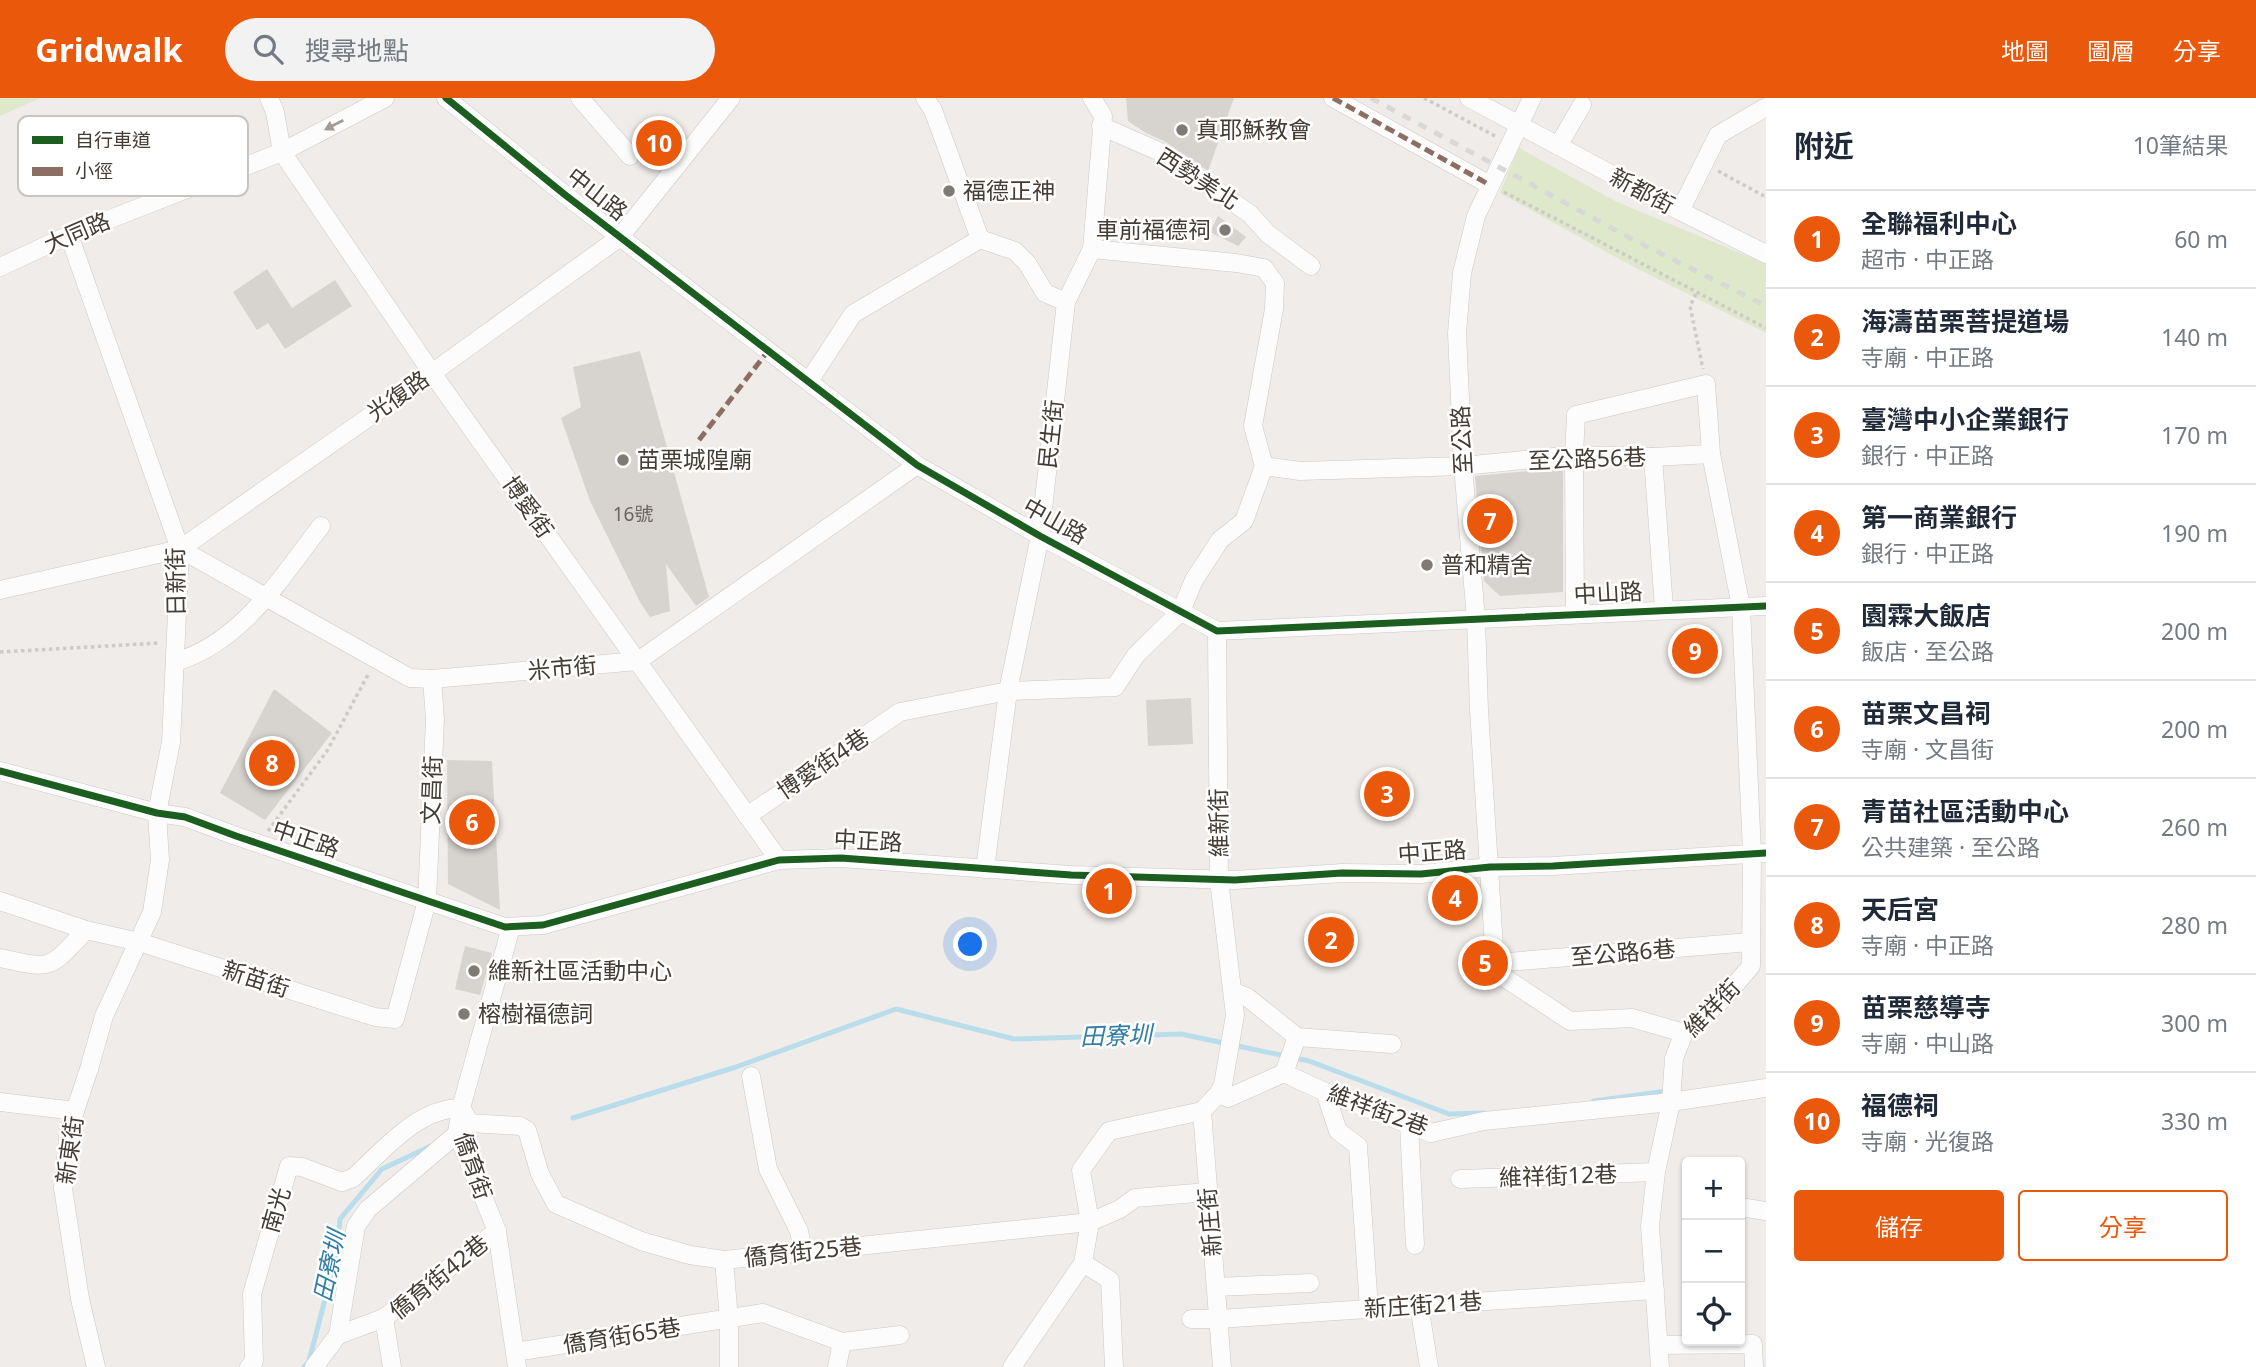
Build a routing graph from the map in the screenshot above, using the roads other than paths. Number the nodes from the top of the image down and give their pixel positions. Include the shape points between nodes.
1 (269, 98) edge
2 (385, 98) edge
3 (580, 98) edge
4 (731, 98) edge
5 (925, 98) edge
6 (1092, 98) edge
7 (1333, 98) edge
8 (1469, 98) edge
9 (1532, 98) edge
10 (453, 100) edge
11 (1582, 105) dead end
12 (1766, 107) edge
13 (1519, 125) junction
14 (1101, 127) junction
15 (1558, 146) junction
16 (282, 152) junction
17 (630, 156) dead end
18 (248, 165) edge
19 (1490, 185) junction
20 (169, 196) edge
21 (1680, 211) junction
22 (69, 235) junction
23 (620, 237) junction
24 (979, 239) junction
25 (1092, 249) junction
26 (1766, 254) edge
27 (1311, 266) dead end
28 (0, 267) edge
29 (1066, 302) junction
30 (432, 373) junction
31 (809, 381) junction
32 (1711, 454) junction
33 (1574, 455) junction
34 (1653, 457) junction
35 (917, 465) junction
36 (1264, 466) junction
37 (1463, 466) junction
38 (321, 526) dead end
39 (1040, 536) junction
40 (180, 549) junction
41 (0, 590) edge
42 (266, 598) junction
43 (1766, 606) edge
44 (1741, 607) junction
45 (1664, 609) junction
46 (1181, 611) junction
47 (1575, 614) junction
48 (1476, 619) junction
49 (1217, 631) junction
50 (638, 661) junction
51 (175, 662) junction
52 (432, 679) junction
53 (1008, 691) junction
54 (0, 771) edge
55 (157, 813) junction
56 (747, 816) junction
57 (1759, 853) edge
58 (779, 860) junction
59 (1490, 867) junction
60 (985, 869) junction
61 (1219, 880) junction
62 (0, 901) edge
63 (427, 901) junction
64 (511, 927) junction
65 (86, 930) junction
66 (139, 942) junction
67 (1750, 942) junction
68 (0, 958) edge
69 (1495, 963) junction
70 (1233, 992) junction
71 (1684, 1034) junction
72 (1297, 1037) junction
73 (1392, 1044) dead end
74 (1284, 1073) junction
75 (751, 1076) dead end
76 (1766, 1088) edge
77 (1220, 1089) junction
78 (1325, 1092) junction
79 (0, 1102) edge
80 (1671, 1102) junction
81 (75, 1111) junction
82 (1202, 1111) junction
83 (463, 1121) junction
84 (1409, 1124) junction
85 (1656, 1172) junction
86 (1460, 1179) dead end
87 (1208, 1192) junction
88 (1745, 1208) edge
89 (1766, 1211) edge
90 (1090, 1222) junction
91 (497, 1231) junction
92 (1415, 1245) dead end
93 (803, 1252) junction
94 (724, 1260) junction
95 (1083, 1264) junction
96 (1310, 1283) dead end
97 (1216, 1287) junction
98 (1655, 1290) junction
99 (1419, 1305) junction
100 (1369, 1309) junction
101 (384, 1318) junction
102 (1191, 1319) dead end
103 (1219, 1319) junction
104 (729, 1320) junction
105 (338, 1335) junction
106 (900, 1335) dead end
107 (842, 1342) junction
108 (1659, 1345) junction
109 (516, 1360) edge
110 (1015, 1366) edge
111 (96, 1367) edge
112 (249, 1367) edge
113 (314, 1367) edge
114 (392, 1367) edge
115 (729, 1367) edge
116 (837, 1367) edge
117 (1114, 1367) edge
118 (1222, 1367) edge
119 (1429, 1367) edge
120 (1660, 1367) edge
121 (1754, 1367) edge

1 - 16 street
2 -> 16 street, 大同路
3 - 17 street
4 - 23 street, 光復路
5 - 24 street
6 - 14 street via 1103,116
7 - 19 street
8 - 13 street, 新都街
9 - 13 street, 至公路
10 - 23 street, 中山路
11 - 15 street
12 - 21 street via 1718,135
13 - 15 street, 新都街
13 - 19 street, 至公路
14 - 25 street, 民生街
14 - 27 street, 西勢美北 via 1158,152 1197,177
15 - 21 street, 新都街
16 - 18 street, 大同路
16 - 30 street, 博愛街
19 - 37 street, 至公路 via 1476,216 1462,272 1457,333
20 - 22 street, 大同路
21 - 26 street, 新都街
22 - 28 street, 大同路
22 - 40 street, 日新街
23 - 30 street, 光復路
23 - 31 street, 中山路
24 - 29 street via 1015,251 1045,292
24 - 31 street via 853,314
25 - 29 street, 民生街
25 - 36 street via 1264,268 1275,283 1274,309 1253,426
29 - 39 street, 民生街
30 - 40 street, 光復路
30 - 50 street, 博愛街
31 - 35 street, 中山路
32 - 33 street, 維祥街 via 1706,384 1576,415
32 - 34 street, 至公路56巷
32 - 44 street, 維祥街
33 - 34 street, 至公路56巷
33 - 37 street, 至公路56巷
33 - 47 street
34 - 45 street
35 - 39 street, 中山路
35 - 50 street
36 - 37 street, 至公路56巷 via 1300,471
36 - 46 street via 1244,521 1220,540 1194,580
37 - 48 street, 至公路
38 - 42 street
39 - 46 street, 中山路
39 - 53 street, 民生街
40 - 41 street, 光復路
40 - 42 street, 米市街
40 - 51 street, 日新街
42 - 51 street via 225,637 196,656
42 - 52 street, 米市街 via 411,678
43 - 44 street, 中山路
44 - 45 street, 中山路
44 - 57 street, 維祥街
45 - 47 street, 中山路
46 - 49 street, 中山路
46 - 53 street via 1136,655 1115,687
47 - 48 street, 中山路
48 - 49 street, 中山路
48 - 59 street, 至公路
49 - 61 street, 維新街
50 - 52 street, 米市街
50 - 56 street, 博愛街
51 - 55 street, 日新街 via 171,742
52 - 63 street, 文昌街 via 435,719
53 - 56 street, 博愛街4巷 via 900,712
53 - 60 street, 民生街
54 - 55 street, 中正路
55 - 63 street, 中正路 via 185,817
55 - 66 street, 日新街 via 159,877 152,912
56 - 58 street, 博愛街
57 - 59 street, 中正路
57 - 67 street, 維祥街
58 - 60 street, 中正路 via 841,858
58 - 64 street, 中正路 via 553,923
59 - 61 street, 中正路 via 1421,874
59 - 69 street, 至公路
60 - 61 street, 中正路
61 - 70 street, 維新街
62 - 65 street, 新苗街
63 - 64 street, 中正路
63 - 66 street, 新苗街 via 395,1019 375,1017
64 - 83 street, 僑育街
65 - 66 street, 新苗街
65 - 68 street via 55,962 37,967
66 - 81 street, 新東街 via 104,1016
67 - 69 street, 至公路6巷
67 - 71 street, 維祥街 via 1751,966
69 - 71 street via 1502,976 1570,1021 1632,1018
70 - 72 street via 1247,996
70 - 77 street, 維新街 via 1235,1014
71 - 80 street, 維祥街 via 1674,1058
72 - 73 street
72 - 74 street
74 - 77 street via 1228,1098
74 - 78 street, 維祥街2巷
75 - 93 street via 768,1169 799,1231
76 - 80 street, 維祥街2巷
77 - 82 street
78 - 84 street, 維祥街2巷
78 - 100 street via 1338,1131 1359,1146
79 - 81 street
80 - 84 street, 維祥街2巷 via 1484,1121 1431,1133
80 - 85 street, 維祥街
81 - 111 street, 新東街 via 63,1188
82 - 87 street, 新庄街
82 - 90 street via 1109,1131 1080,1170
83 - 91 street, 僑育街
83 - 94 street, 僑育街25巷 via 527,1130 540,1174 556,1203 641,1241
83 - 105 street via 368,1209 356,1226
83 - 112 street, 南光 via 450,1108 425,1117 353,1178 342,1182 289,1166 252,1294 254,1361
84 - 92 street
85 - 86 street, 維祥街12巷
85 - 98 street, 維祥街 via 1650,1226
87 - 90 street, 僑育街25巷 via 1135,1198
87 - 97 street, 新庄街
88 - 89 street
90 - 93 street, 僑育街25巷
90 - 95 street
91 - 101 street, 僑育街42巷
91 - 109 street, 僑育街
93 - 94 street, 僑育街25巷
94 - 104 street
95 - 110 street
95 - 117 street via 1110,1280
96 - 97 street
97 - 103 street, 新庄街
98 - 99 street, 新庄街21巷
98 - 108 street, 維祥街
99 - 100 street, 新庄街21巷
99 - 119 street
100 - 103 street, 新庄街21巷
101 - 105 street
101 - 114 street, 僑育街42巷
102 - 103 street, 新庄街21巷
103 - 118 street, 新庄街
104 - 107 street, 僑育街65巷 via 763,1314
104 - 109 street, 僑育街65巷
104 - 115 street
105 - 113 street
106 - 107 street
107 - 116 street
108 - 120 street, 維祥街
108 - 121 street via 1753,1344

